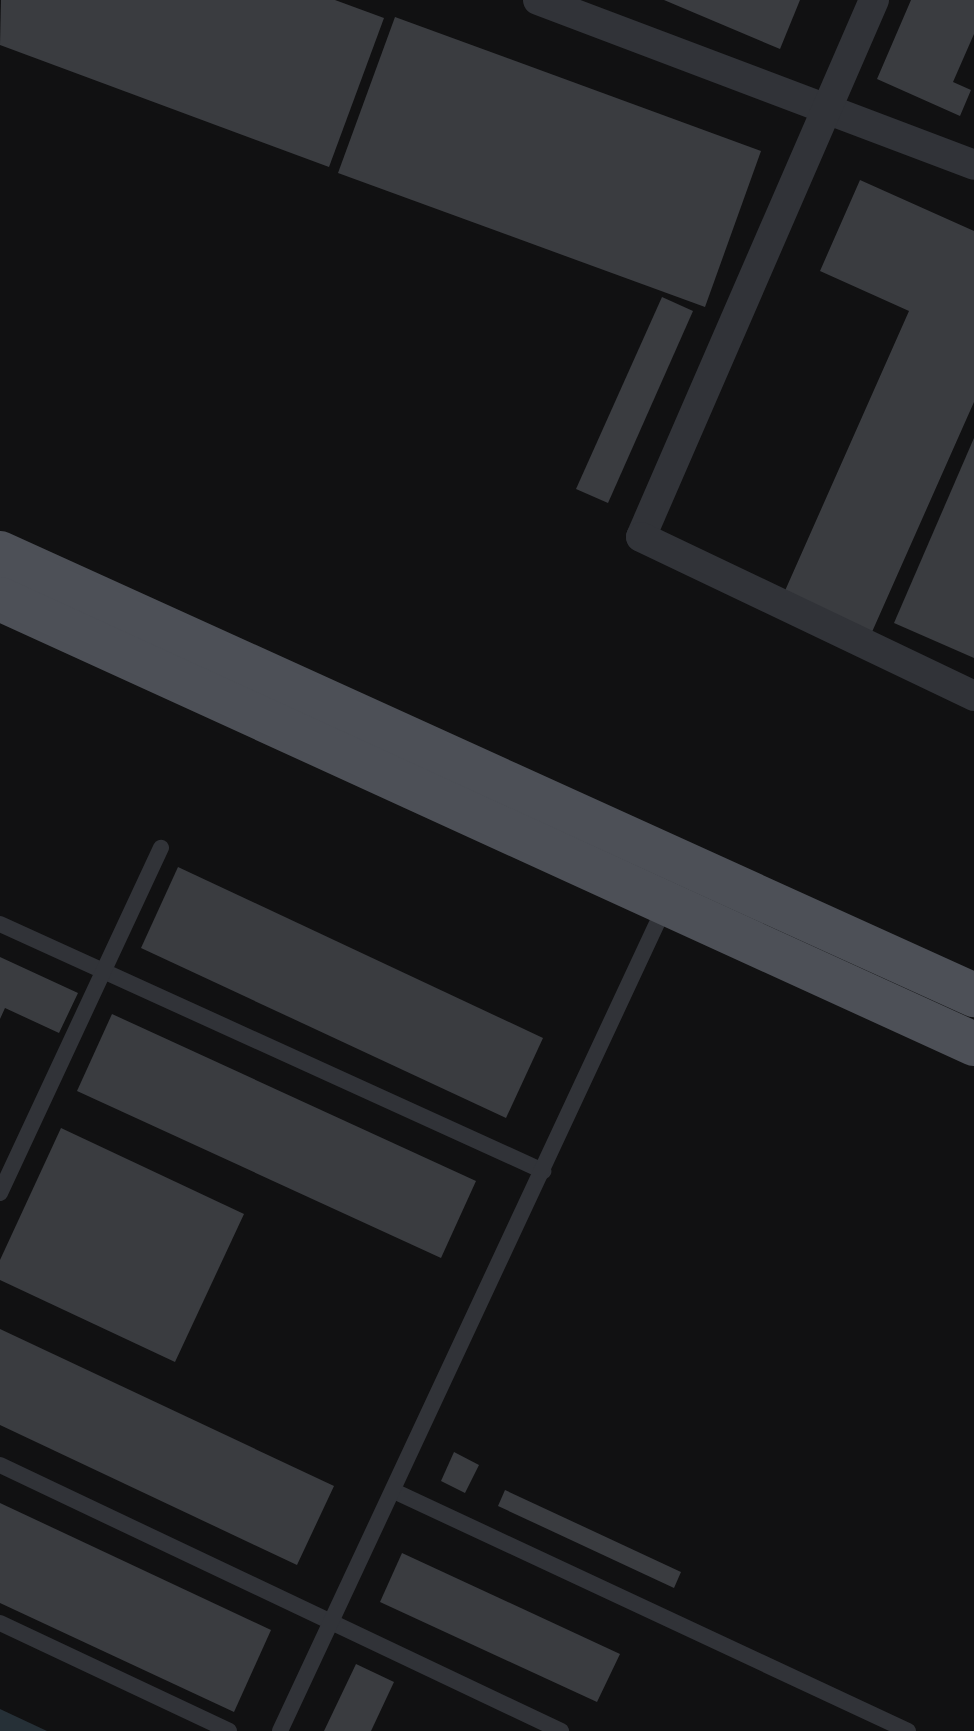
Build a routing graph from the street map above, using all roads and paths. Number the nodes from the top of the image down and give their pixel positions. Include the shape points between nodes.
1 (538, 0) edge
2 (874, 0) edge
3 (830, 110) junction
4 (974, 165) edge
5 (0, 553) edge
6 (0, 599) edge
7 (974, 696) edge
8 (161, 848) dead end
9 (667, 902) junction
10 (0, 924) edge
11 (104, 971) junction
12 (974, 995) edge
13 (974, 1044) edge
14 (543, 1171) junction
15 (0, 1193) edge
16 (0, 1465) edge
17 (396, 1492) junction
18 (333, 1622) junction
19 (0, 1623) edge
20 (229, 1731) edge
21 (280, 1731) edge
22 (561, 1731) edge
23 (908, 1731) edge

1 - 3 street
2 - 3 street
3 - 4 street
3 - 7 street via 641,537
5 - 12 main road
6 - 9 main road
8 - 11 lane
9 - 13 main road
9 - 14 lane
10 - 11 lane
11 - 14 lane
11 - 15 lane
14 - 17 lane
16 - 18 lane
17 - 18 lane
17 - 23 lane
18 - 21 lane
18 - 22 lane
19 - 20 lane

